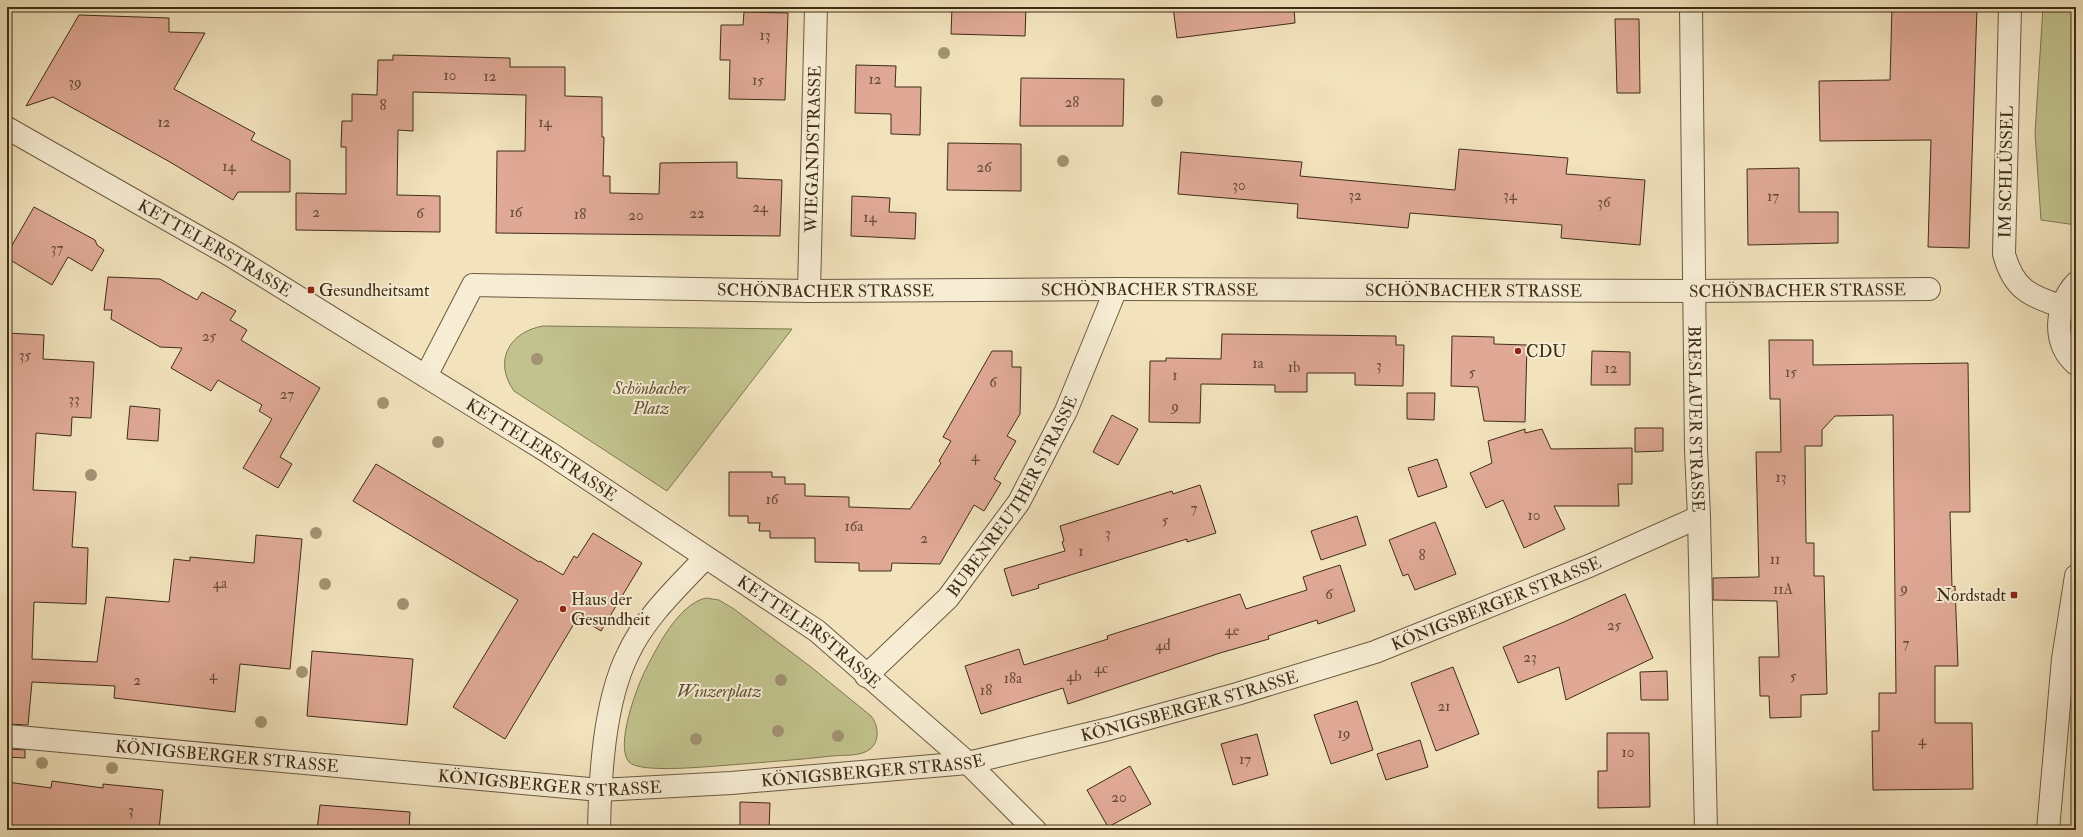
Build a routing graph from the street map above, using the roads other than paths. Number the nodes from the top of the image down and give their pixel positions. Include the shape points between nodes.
1 (816, 7) edge
2 (1691, 7) edge
3 (2010, 7) edge
4 (7, 128) edge
5 (2076, 283) edge
6 (1116, 288) junction
7 (1929, 290) dead end
8 (810, 291) junction
9 (1695, 291) junction
10 (2061, 306) junction
11 (2076, 364) edge
12 (426, 376) junction
13 (1699, 517) junction
14 (705, 558) junction
15 (2076, 576) edge
16 (866, 676) junction
17 (7, 736) edge
18 (968, 763) junction
19 (600, 790) junction
20 (599, 830) edge
21 (1035, 830) edge
22 (1706, 830) edge
23 (2048, 830) edge

1 - 8 street, WIEGANDSTRASSE
2 - 9 street, BRESLAUER STRASSE
3 - 10 street, IM SCHLÜSSEL via 2004,254 2009,271 2021,288 2035,298
4 - 12 street, KETTELERSTRASSE via 230,255
5 - 10 street via 2068,291
6 - 8 street, SCHÖNBACHER STRASSE
6 - 9 street, SCHÖNBACHER STRASSE
6 - 16 street, BUBENREUTHER STRASSE via 1066,411 1019,502 948,598
7 - 9 street, SCHÖNBACHER STRASSE
8 - 12 street, SCHÖNBACHER STRASSE via 472,285
9 - 13 street, BRESLAUER STRASSE
10 - 11 street via 2059,325 2063,344
12 - 14 street, KETTELERSTRASSE via 548,452
13 - 18 street, KÖNIGSBERGER STRASSE via 1589,566 1375,652 1109,729
13 - 22 street, BRESLAUER STRASSE
14 - 16 street, KETTELERSTRASSE via 817,631
14 - 19 street via 653,614 628,654 615,693 607,729
15 - 23 street via 2063,659
16 - 18 street, KETTELERSTRASSE
17 - 19 street, KÖNIGSBERGER STRASSE
18 - 19 street, KÖNIGSBERGER STRASSE via 731,783
18 - 21 street, KETTELERSTRASSE
19 - 20 street

